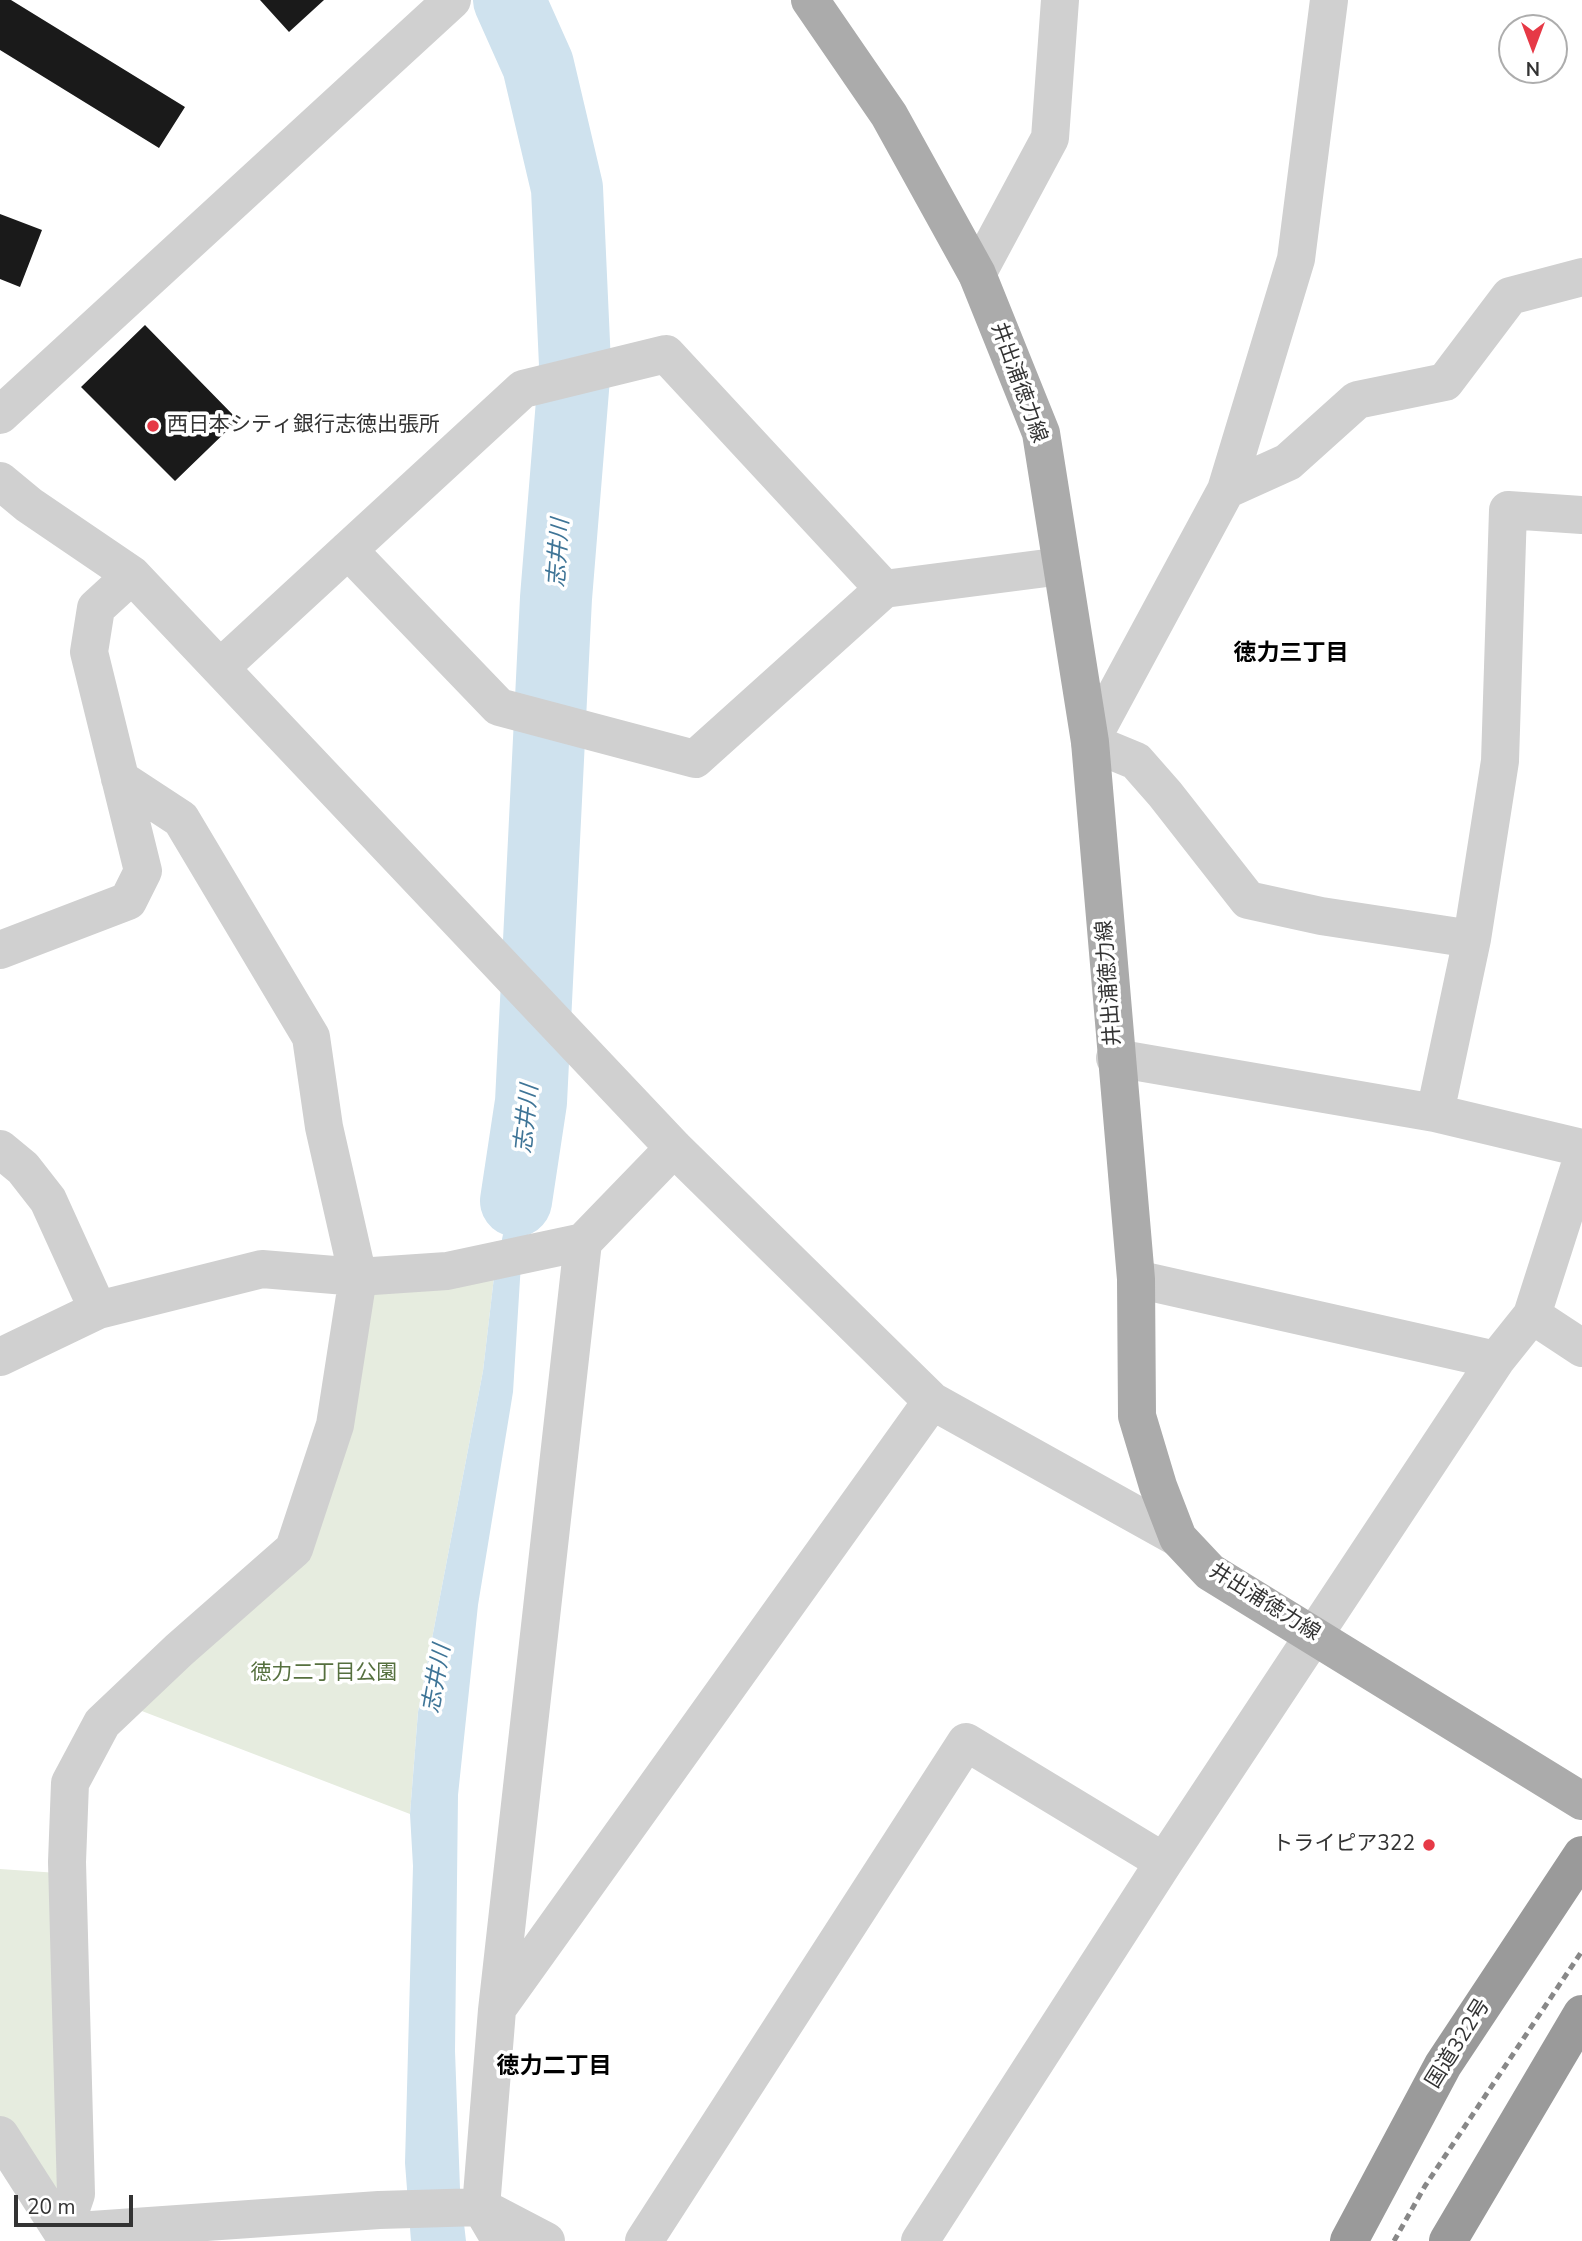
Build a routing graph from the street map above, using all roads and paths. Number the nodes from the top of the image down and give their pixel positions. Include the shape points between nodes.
1 (452, 0) edge
2 (810, 0) edge
3 (1060, 0) edge
4 (1329, 0) edge
5 (977, 274) junction
6 (1582, 277) edge
7 (0, 415) edge
8 (0, 481) edge
9 (1226, 490) junction
10 (1582, 515) edge
11 (348, 550) junction
12 (1062, 566) junction
13 (132, 575) junction
14 (884, 589) junction
15 (220, 668) junction
16 (1090, 742) junction
17 (120, 779) junction
18 (1472, 939) junction
19 (0, 950) edge
20 (1115, 1058) junction
21 (1435, 1113) junction
22 (674, 1148) junction
23 (1582, 1148) edge
24 (0, 1149) edge
25 (1582, 1159) edge
26 (583, 1242) junction
27 (358, 1277) junction
28 (1136, 1279) junction
29 (98, 1310) junction
30 (1532, 1315) junction
31 (1582, 1348) edge
32 (0, 1357) edge
33 (1496, 1360) junction
34 (932, 1401) junction
35 (1178, 1538) junction
36 (1316, 1635) junction
37 (1582, 1801) edge
38 (1582, 1855) edge
39 (1164, 1861) junction
40 (497, 2010) junction
41 (1582, 2014) edge
42 (0, 2135) edge
43 (481, 2207) junction
44 (66, 2236) edge
45 (501, 2241) edge
46 (546, 2241) edge
47 (644, 2241) edge
48 (920, 2241) edge
49 (1349, 2241) edge
50 (1448, 2241) edge

1 - 7 street
2 - 5 main road, 井出浦徳力線 via 889,115
3 - 5 street via 1050,138
4 - 9 street via 1296,259
5 - 12 main road, 井出浦徳力線 via 1041,433
6 - 9 street via 1510,296 1445,382 1357,401 1288,462
8 - 13 street
9 - 16 street
10 - 18 street via 1508,510 1500,761
11 - 14 street via 499,707 695,759
11 - 14 street via 523,389 666,354
11 - 15 street
12 - 14 street
12 - 16 main road, 井出浦徳力線
13 - 15 street
13 - 17 street via 96,608 89,652
15 - 22 street
16 - 18 street via 1136,761 1248,900
16 - 20 main road, 井出浦徳力線
17 - 19 street via 143,871 128,901
17 - 27 street via 181,819 311,1037 324,1127
18 - 21 street
20 - 21 street
20 - 28 main road, 井出浦徳力線
21 - 23 street
22 - 26 street
22 - 34 street
24 - 29 street via 23,1168 48,1200
25 - 30 street
26 - 27 street via 447,1271
26 - 40 street
27 - 29 street via 262,1269
27 - 44 street via 335,1425 294,1549 102,1723 71,1783 67,1862 76,2194
28 - 33 street
28 - 35 main road, 井出浦徳力線 via 1137,1416
29 - 32 street
30 - 31 street
30 - 33 street
33 - 36 street
34 - 35 street
34 - 40 street
35 - 36 main road, 井出浦徳力線 via 1210,1572
36 - 37 main road, 井出浦徳力線
36 - 39 street
38 - 49 highway, 国道322号 via 1443,2065
39 - 47 street via 966,1742
39 - 48 street
40 - 43 street
41 - 50 highway
42 - 44 street
43 - 44 street via 379,2210
43 - 45 street
43 - 46 street

